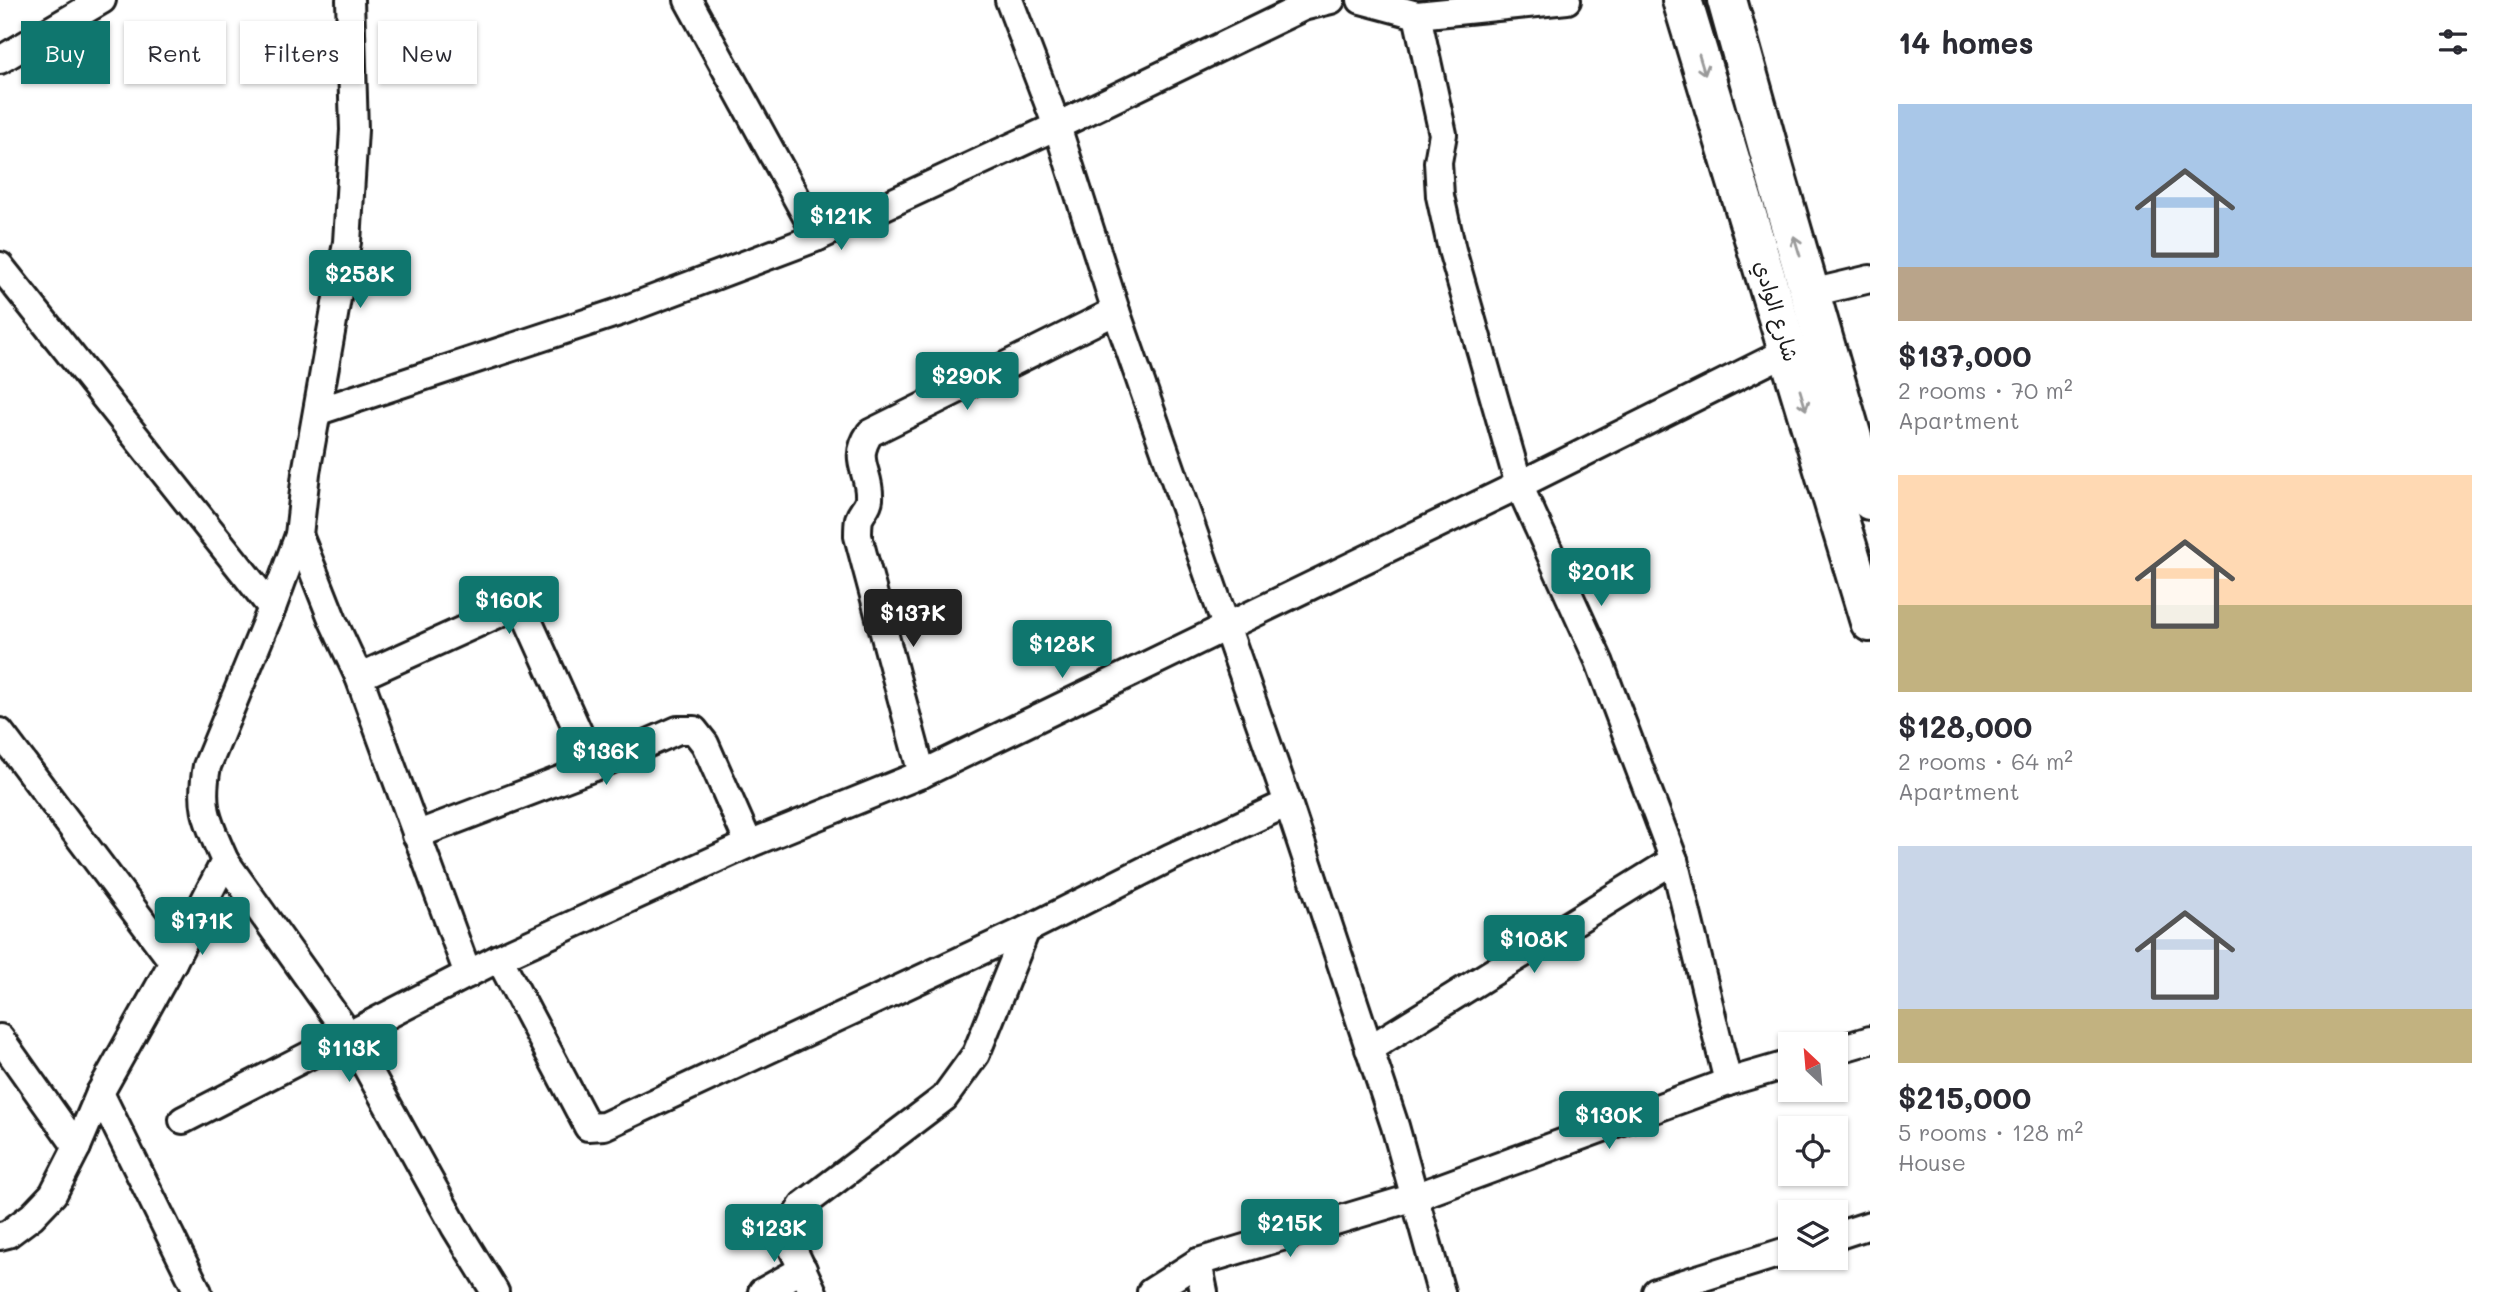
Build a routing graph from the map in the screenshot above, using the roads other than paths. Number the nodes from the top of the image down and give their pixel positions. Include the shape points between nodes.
1 (102, 0) edge
2 (350, 0) edge
3 (688, 0) edge
4 (1009, 0) edge
5 (1331, 0) edge
6 (1361, 0) edge
7 (1567, 0) edge
8 (1682, 0) edge
9 (1727, 0) edge
10 (1417, 15) junction
11 (0, 60) edge
12 (1056, 126) junction
13 (818, 237) junction
14 (0, 266) edge
15 (1870, 279) edge
16 (1811, 293) junction
17 (1116, 312) junction
18 (1788, 351) junction
19 (319, 411) junction
20 (1519, 485) junction
21 (1870, 500) edge
22 (299, 535) junction
23 (272, 608) junction
24 (1870, 622) edge
25 (1228, 627) junction
26 (359, 677) junction
27 (0, 732) edge
28 (594, 767) junction
29 (922, 774) junction
30 (1288, 803) junction
31 (416, 835) junction
32 (749, 844) junction
33 (1674, 860) junction
34 (225, 861) junction
35 (1026, 930) junction
36 (499, 958) junction
37 (173, 962) junction
38 (468, 974) junction
39 (349, 1035) junction
40 (0, 1038) edge
41 (1870, 1040) edge
42 (1848, 1046) edge
43 (1369, 1049) junction
44 (1778, 1067) edge
45 (1728, 1082) junction
46 (100, 1093) junction
47 (183, 1120) dead end
48 (77, 1147) junction
49 (1415, 1196) junction
50 (1870, 1225) edge
51 (1848, 1232) edge
52 (0, 1236) edge
53 (1778, 1254) edge
54 (1198, 1262) junction
55 (808, 1280) edge
56 (198, 1292) edge
57 (495, 1292) edge
58 (762, 1292) edge
59 (1151, 1292) edge
60 (1204, 1292) edge
61 (1441, 1292) edge
62 (1656, 1292) edge

1 - 11 street
2 - 19 street via 354,130 347,242
3 - 13 street
4 - 12 street
5 - 12 street via 1303,7
6 - 10 street
7 - 10 street
8 -> 18 main road, شارع الوادي
16 -> 9 main road, شارع الوادي
10 - 20 street via 1443,134 1438,162 1442,206
12 - 13 street
12 - 17 street
13 - 19 street via 619,312
14 - 23 street
15 - 16 street
16 - 21 main road, شارع الوادي
17 - 25 street
17 - 29 street via 870,433 861,446 869,493 858,536
18 - 20 street
18 -> 24 main road, شارع الوادي
19 - 22 street
20 - 25 street
20 - 33 street via 1599,661
22 - 23 street
22 - 26 street
23 - 34 street via 203,786 205,817
25 - 29 street
25 - 30 street
26 - 28 street via 508,610 520,611
26 - 31 street
27 - 37 street
28 - 31 street
28 - 32 street via 678,730 694,730 705,744
29 - 32 street
30 - 35 street
30 - 43 street
31 - 38 street
32 - 36 street
33 - 43 street
33 - 45 street
34 - 37 street
34 - 39 street
35 - 36 street via 604,1126 587,1127
35 - 55 street via 976,1054 944,1098 803,1205 790,1224 791,1245
36 - 38 street
37 - 46 street
38 - 39 street
39 - 47 street
39 - 57 street
40 - 48 street
41 - 42 street
43 - 49 street
44 - 45 street
45 - 49 street
46 - 48 street
46 - 56 street
48 - 52 street via 53,1194 32,1216
49 - 54 street
49 - 61 street
50 - 51 street
53 - 62 street
54 - 59 street
54 - 60 street
55 - 58 street

